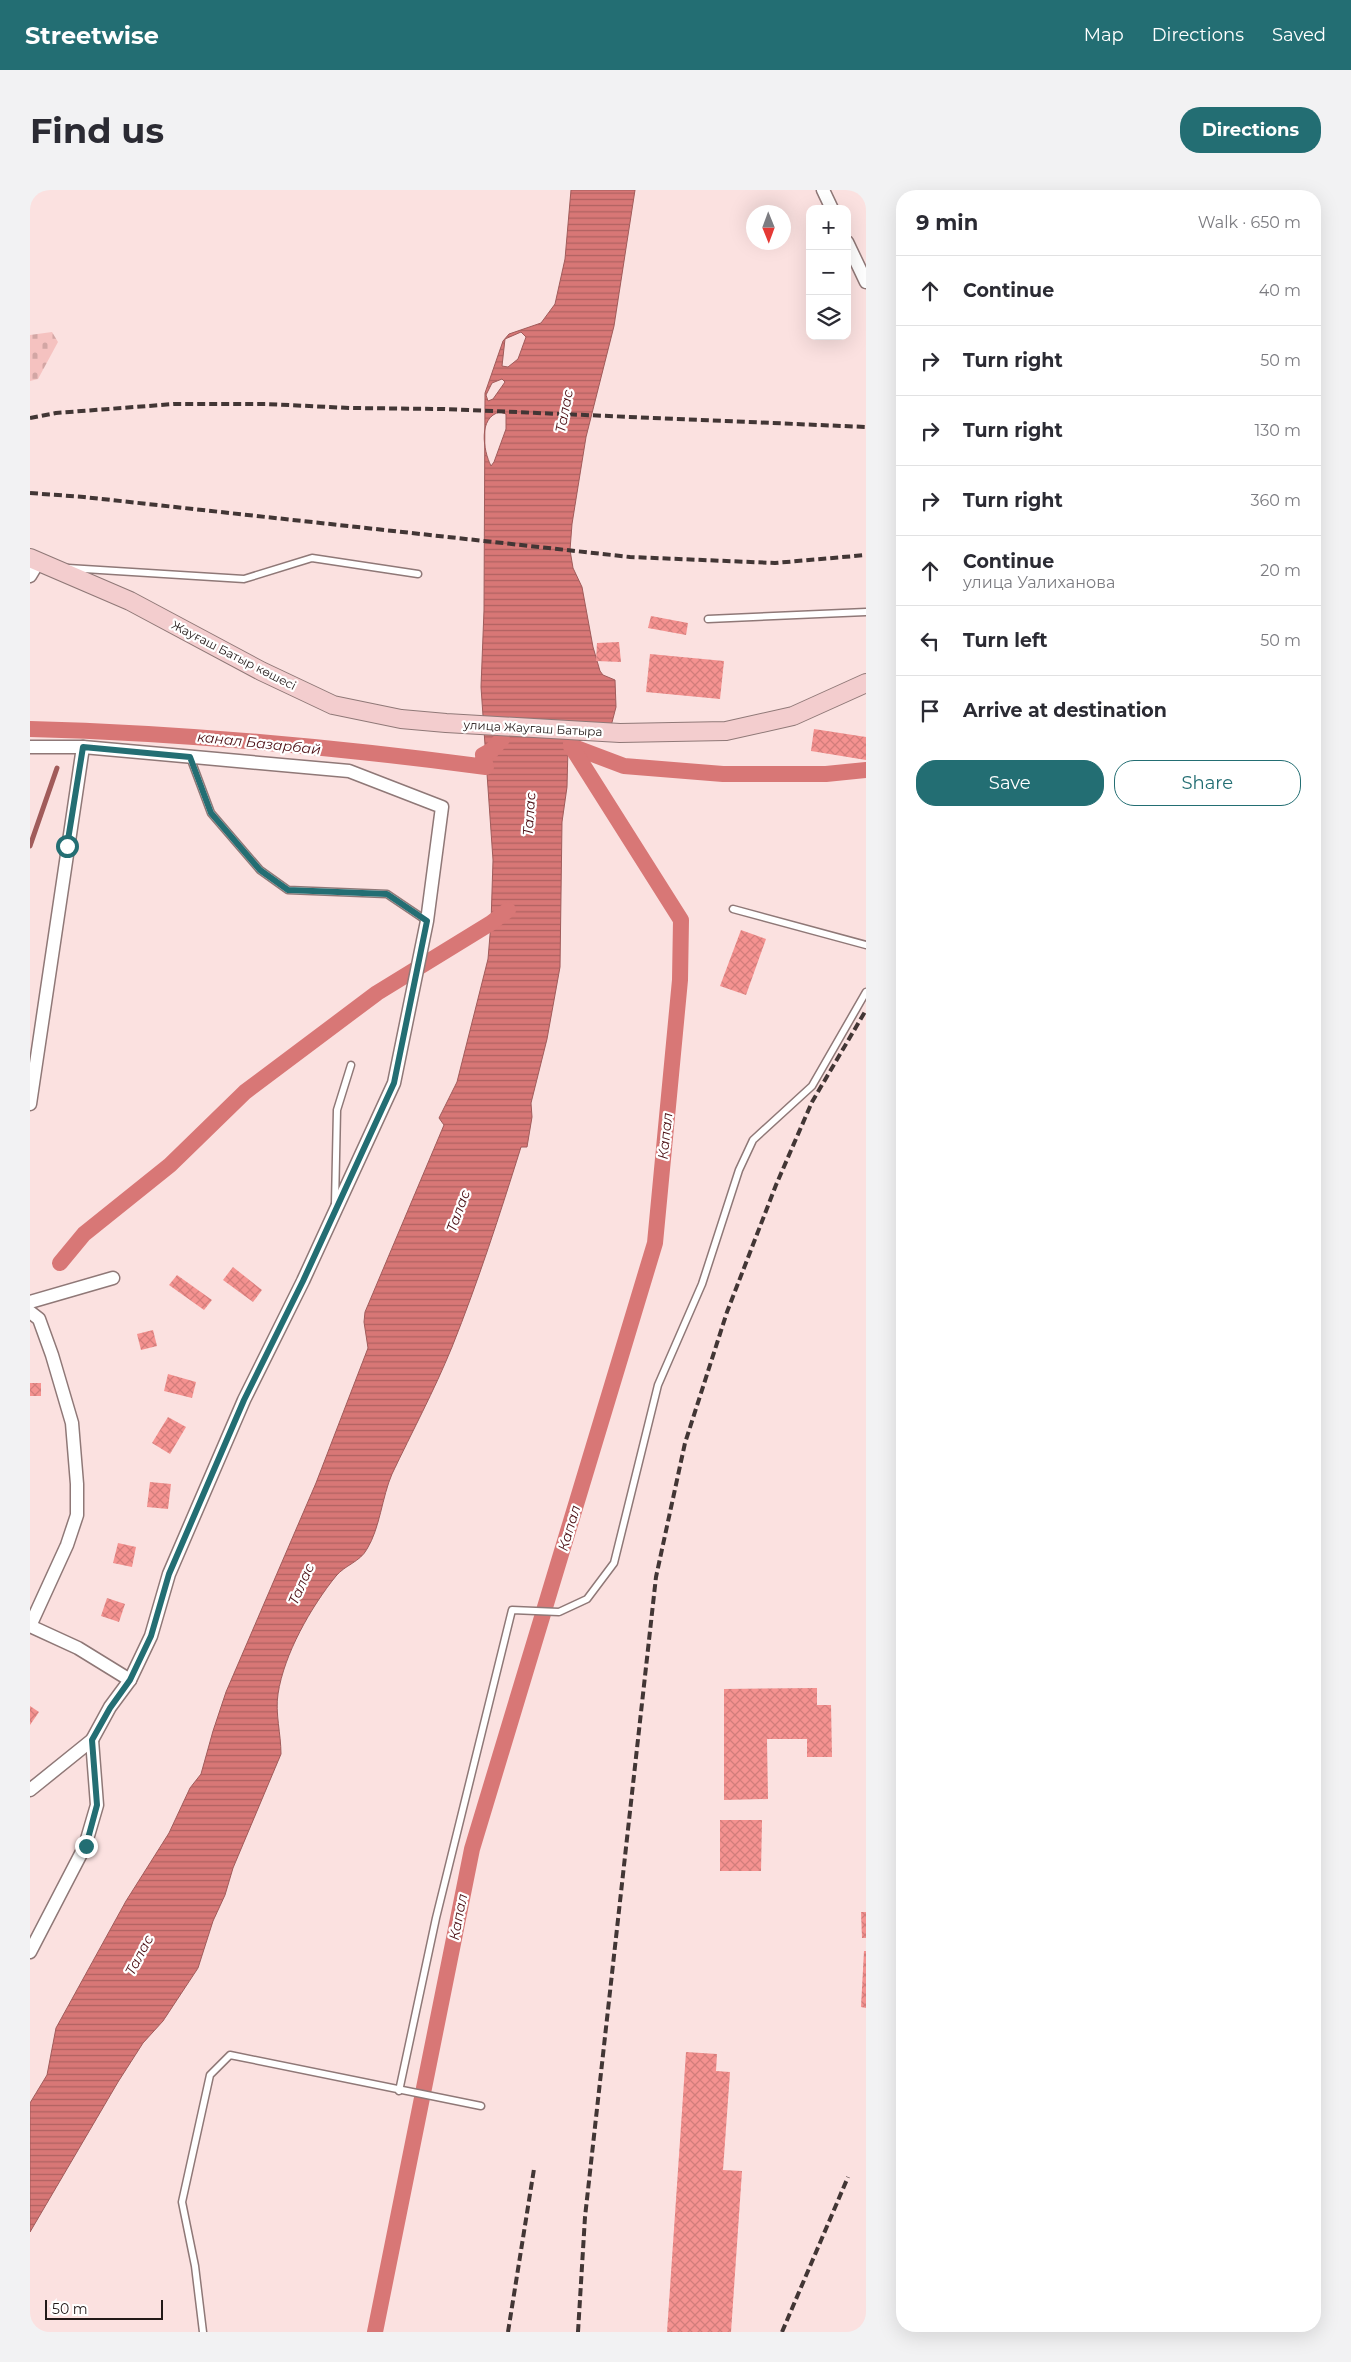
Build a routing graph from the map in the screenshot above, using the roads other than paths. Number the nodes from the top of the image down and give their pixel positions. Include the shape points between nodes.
1 (823, 190) edge
2 (830, 205) edge
3 (851, 250) edge
4 (866, 282) edge
5 (38, 565) edge
6 (418, 574) dead end
7 (866, 612) edge
8 (708, 619) dead end
9 (866, 683) edge
10 (446, 724) joint
11 (30, 747) edge
12 (83, 747) junction
13 (190, 757) junction
14 (733, 909) dead end
15 (427, 921) junction
16 (866, 945) edge
17 (866, 992) edge
18 (351, 1065) dead end
19 (30, 1104) edge
20 (334, 1212) junction
21 (113, 1278) dead end
22 (30, 1302) edge
23 (30, 1312) edge
24 (30, 1626) edge
25 (130, 1680) junction
26 (92, 1740) junction
27 (30, 1790) edge
28 (30, 1952) edge
29 (399, 2091) junction
30 (481, 2106) dead end
31 (203, 2332) edge

1 - 2 street
3 - 4 street
5 - 6 lane via 244,579 312,558
5 - 10 main road, Жауғаш Батыр көшесі via 130,601 261,672 333,705 400,719
7 - 8 lane
9 - 10 main road, улица Жаугаш Батыра via 793,716 726,731 620,733
11 - 12 street
12 - 13 street
12 - 19 street
13 - 15 lane via 211,813 260,870 288,890 387,894
13 - 15 street via 349,771 442,807
14 - 16 lane
15 - 20 street via 394,1083
17 - 29 lane via 812,1086 752,1140 702,1284 658,1385 614,1563 587,1599 560,1612 512,1610 436,1918
18 - 20 lane via 337,1110
20 - 25 street via 244,1400 169,1574 151,1636
21 - 22 street
23 - 24 street via 38,1320 52,1355 72,1423 77,1515
24 - 25 street via 78,1648
25 - 26 street
26 - 27 street
26 - 28 street via 97,1805 86,1846
29 - 30 lane
29 - 31 lane via 230,2056 210,2075 182,2202 195,2266

